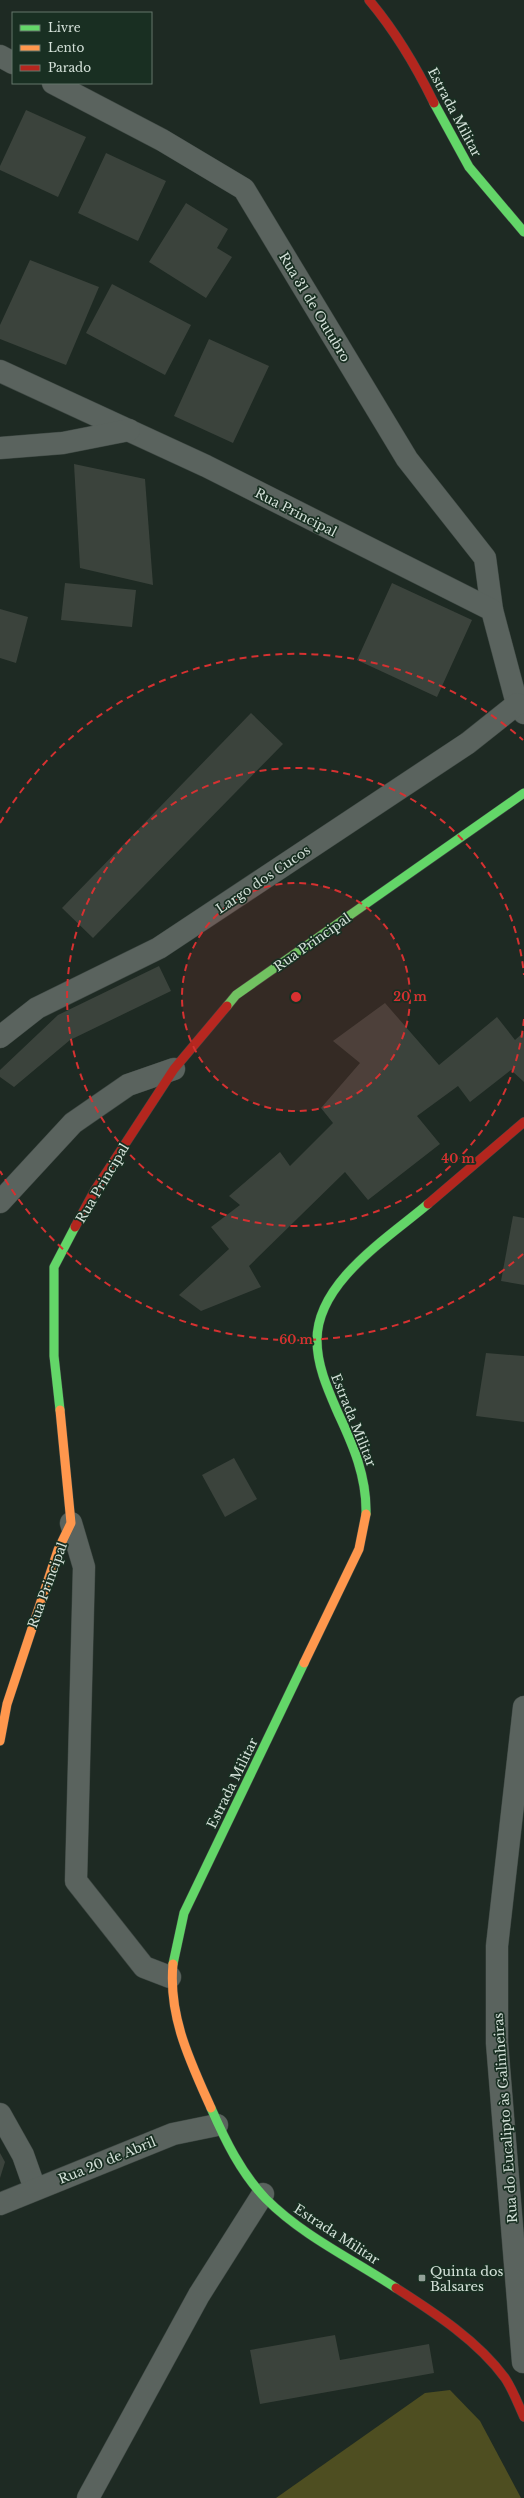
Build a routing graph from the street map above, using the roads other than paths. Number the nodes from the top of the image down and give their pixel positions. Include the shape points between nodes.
1 (369, 0) edge
2 (0, 56) edge
3 (12, 62) edge
4 (55, 84) edge
5 (524, 232) edge
6 (0, 371) edge
7 (129, 430) junction
8 (0, 448) edge
9 (492, 610) junction
10 (520, 709) edge
11 (524, 793) edge
12 (0, 1037) edge
13 (174, 1069) junction
14 (524, 1122) edge
15 (0, 1202) edge
16 (71, 1523) junction
17 (524, 1707) edge
18 (0, 1741) edge
19 (170, 1977) junction
20 (0, 2114) edge
21 (217, 2125) junction
22 (35, 2189) junction
23 (263, 2194) junction
24 (0, 2204) edge
25 (523, 2362) edge
26 (502, 2375) junction
27 (524, 2417) edge
28 (88, 2498) edge

1 - 5 street, Estrada Militar via 390,25 414,62 452,139 469,167
2 - 3 street
4 - 9 street, Rua 31 de Outubro via 162,140 244,189 407,459 486,558
6 - 7 street, Rua Principal
7 - 8 street via 63,443
7 - 9 street, Rua Principal
9 - 10 street
10 - 12 street, Largo dos Cucos via 158,948 37,1008
11 - 13 street, Rua Principal via 236,995
13 - 15 street via 128,1085 73,1123
13 - 16 street, Rua Principal via 95,1190 54,1267 54,1356
14 - 19 street, Estrada Militar via 361,1261 329,1297 321,1317 318,1335 318,1365 326,1389 358,1459 365,1488 366,1527 356,1556 184,1913 174,1948
16 - 18 street, Rua Principal via 58,1550 7,1704
16 - 19 street via 84,1567 76,1881 144,1967
17 - 25 street, Rua do Eucalipto às Galinheiras via 497,1946 497,2043
19 - 21 street, Estrada Militar via 177,2029
20 - 22 street via 23,2155
21 - 22 street, Rua 20 de Abril via 173,2134
21 - 23 street, Estrada Militar via 243,2169
22 - 24 street, Rua 20 de Abril
23 - 26 street, Estrada Militar via 300,2228 412,2297 454,2327
23 - 28 street via 199,2295
25 - 26 street
26 - 27 street, Estrada Militar

